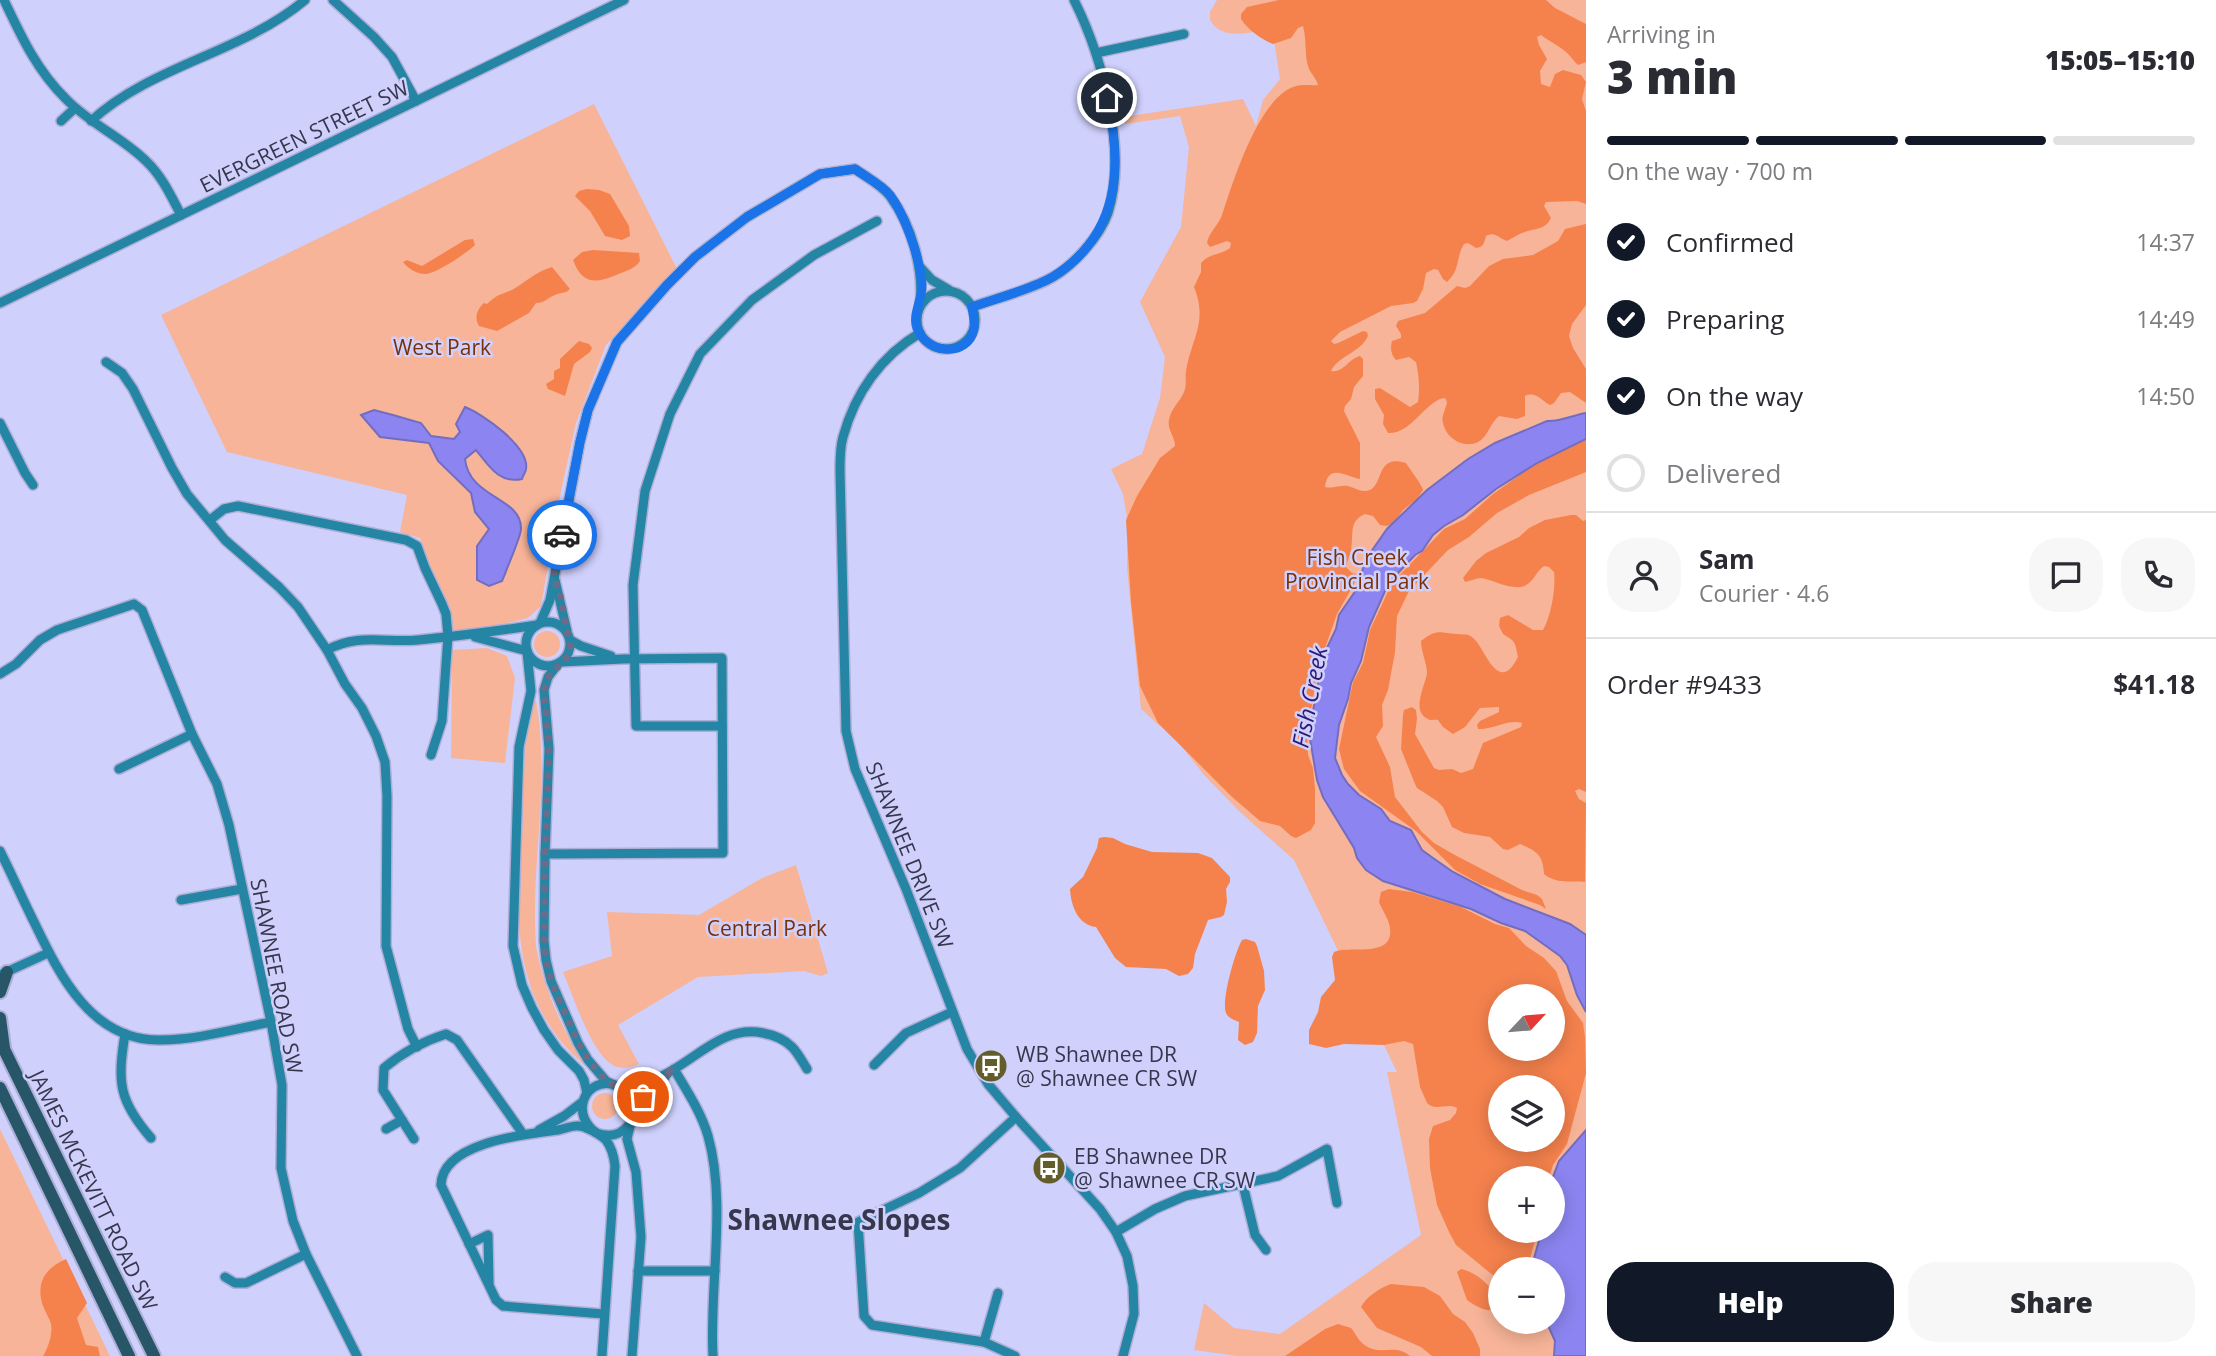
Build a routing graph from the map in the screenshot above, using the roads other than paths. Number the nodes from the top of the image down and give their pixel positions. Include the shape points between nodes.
1 (305, 0) edge
2 (333, 0) edge
3 (624, 0) edge
4 (1074, 0) edge
5 (3, 4) edge
6 (1184, 34) dead end
7 (1096, 53) junction
8 (416, 101) junction
9 (75, 108) junction
10 (61, 121) dead end
11 (91, 121) junction
12 (181, 215) junction
13 (877, 221) dead end
14 (920, 267) junction
15 (950, 291) junction
16 (0, 303) edge
17 (920, 306) junction
18 (972, 307) junction
19 (920, 333) junction
20 (106, 362) dead end
21 (0, 423) edge
22 (33, 485) dead end
23 (210, 520) junction
24 (554, 576) junction
25 (538, 624) junction
26 (470, 635) junction
27 (449, 636) junction
28 (569, 636) junction
29 (327, 650) junction
30 (527, 651) junction
31 (628, 659) junction
32 (560, 663) junction
33 (0, 674) edge
34 (722, 726) junction
35 (192, 734) junction
36 (431, 755) dead end
37 (119, 769) dead end
38 (0, 851) edge
39 (545, 854) junction
40 (242, 889) junction
41 (181, 900) dead end
42 (48, 953) junction
43 (3, 974) edge
44 (0, 992) edge
45 (952, 1012) junction
46 (0, 1018) edge
47 (271, 1022) junction
48 (125, 1034) junction
49 (2, 1045) edge
50 (417, 1046) junction
51 (874, 1065) dead end
52 (674, 1069) junction
53 (807, 1069) dead end
54 (0, 1088) edge
55 (620, 1088) junction
56 (587, 1093) junction
57 (581, 1103) junction
58 (634, 1110) junction
59 (1016, 1117) junction
60 (402, 1120) junction
61 (631, 1122) junction
62 (386, 1129) dead end
63 (535, 1132) junction
64 (595, 1132) junction
65 (523, 1134) junction
66 (152, 1138) dead end
67 (414, 1139) dead end
68 (1243, 1185) junction
69 (1337, 1203) dead end
70 (1116, 1232) junction
71 (469, 1244) junction
72 (1266, 1250) dead end
73 (306, 1254) junction
74 (638, 1271) junction
75 (715, 1271) junction
76 (225, 1277) dead end
77 (489, 1286) junction
78 (998, 1293) dead end
79 (604, 1314) junction
80 (984, 1342) junction
81 (130, 1356) edge
82 (153, 1356) edge
83 (357, 1356) edge
84 (602, 1356) edge
85 (632, 1356) edge
86 (713, 1356) edge
87 (1015, 1356) edge
88 (1123, 1356) edge

1 - 11 street via 279,20 133,90
2 - 8 street via 387,51
3 - 8 street, EVERGREEN STREET SW
4 - 7 street
5 - 9 street via 40,70
6 - 7 street
7 - 18 street via 1112,120 1115,174 1107,215 1086,249 1053,277
8 - 12 street, EVERGREEN STREET SW
9 - 10 street
9 - 11 street
11 - 12 street via 146,161
12 - 16 street, EVERGREEN STREET SW
13 - 31 street via 814,255 752,300 700,354 670,414 645,491
14 - 15 street
14 - 17 street
14 - 24 street via 889,194 855,169 820,174 747,217 695,257 617,342 588,410
15 - 17 street via 931,294
15 - 18 street
17 - 19 street via 916,318
18 - 19 street via 975,327 956,348 937,348
19 - 45 street, SHAWNEE DRIVE SW via 892,353 871,378 856,399 842,439 846,731 855,769
20 - 23 street via 126,377 182,485
21 - 22 street
23 - 27 street via 237,506 406,540 418,547 446,614
23 - 29 street via 225,540 298,607
24 - 25 street via 550,600
24 - 28 street
25 - 26 street
25 - 28 street via 555,623
25 - 30 street via 529,634
26 - 27 street
26 - 30 street
27 - 29 street via 357,639
27 - 36 street via 442,721
28 - 31 street via 602,654
28 - 32 street via 569,652
29 - 50 street via 362,708 385,762 386,946 408,1029
30 - 32 street via 540,665
30 - 56 street via 531,691 519,747 513,946 532,1008 558,1049 579,1071
31 - 32 street
31 - 34 street via 636,726
31 - 34 street via 722,658
32 - 39 street via 544,690 549,749
33 - 35 street, SHAWNEE ROAD SW via 57,630 134,604 142,610
34 - 39 street via 723,853
35 - 37 street
35 - 40 street, SHAWNEE ROAD SW via 217,784
38 - 42 street
39 - 55 street via 544,941 551,981 588,1060 606,1081
40 - 41 street
40 - 47 street, SHAWNEE ROAD SW
42 - 43 street
42 - 48 street via 91,1014
43 - 44 main road
45 - 51 street via 906,1033
45 - 59 street, SHAWNEE DRIVE SW via 988,1084
46 - 49 main road, JAMES MCKEVITT ROAD SW
47 - 48 street via 183,1039 157,1041
47 - 73 street, SHAWNEE ROAD SW via 282,1085 281,1168
48 - 66 street via 120,1065 126,1104
49 - 82 main road, JAMES MCKEVITT ROAD SW
50 - 60 street via 384,1068 383,1090
50 - 65 street via 446,1034 457,1040
52 - 53 street via 717,1041 744,1031 784,1040
52 - 55 street via 635,1087
52 - 58 street
52 - 75 street via 708,1138 716,1191
54 - 81 main road, JAMES MCKEVITT ROAD SW
55 - 56 street via 603,1084
55 - 58 street
56 - 57 street
57 - 63 street
57 - 64 street
58 - 61 street
59 - 70 street, SHAWNEE DRIVE SW
59 - 80 street via 960,1168 858,1222 864,1317 872,1325
60 - 62 street
60 - 67 street
61 - 64 street via 612,1136
61 - 74 street via 627,1139 640,1202
63 - 64 street via 580,1126
63 - 65 street
64 - 79 street via 611,1148 615,1166
65 - 71 street via 468,1151 453,1161 441,1178
68 - 69 street via 1278,1176 1328,1149
68 - 70 street via 1185,1196
68 - 72 street via 1255,1235
70 - 88 street, SHAWNEE DRIVE SW via 1133,1286 1134,1314
71 - 77 street
71 - 77 street via 488,1236
73 - 76 street via 246,1283
73 - 83 street, SHAWNEE ROAD SW
74 - 75 street
74 - 85 street
75 - 86 street
77 - 79 street via 503,1306
78 - 80 street
79 - 84 street
80 - 87 street

